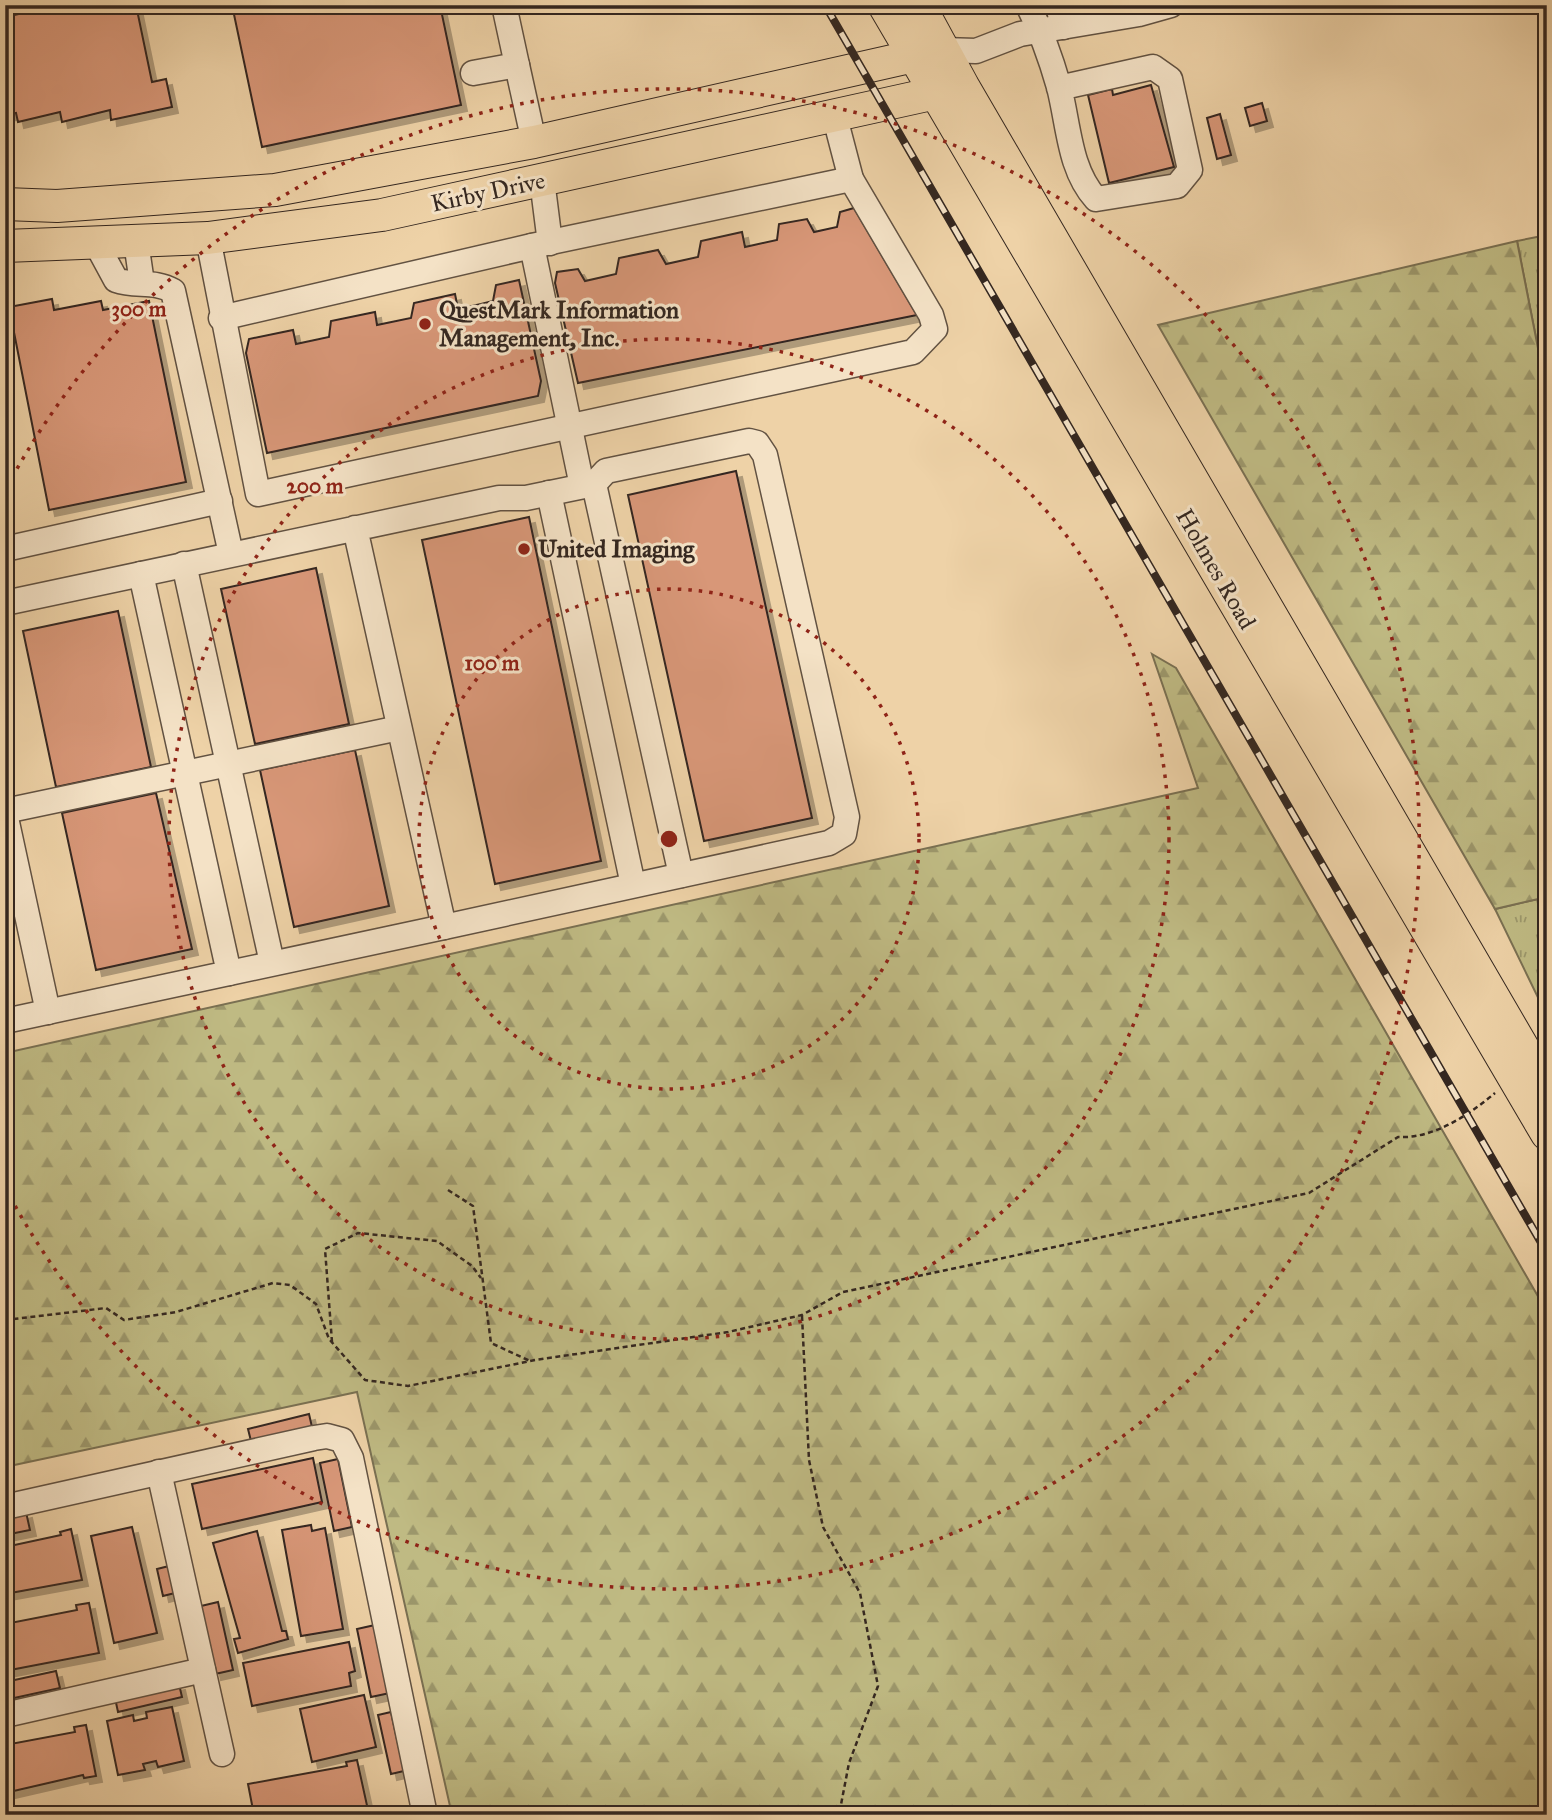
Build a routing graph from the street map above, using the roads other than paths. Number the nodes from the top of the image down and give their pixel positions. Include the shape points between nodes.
1 (504, 5) edge
2 (884, 5) edge
3 (919, 5) edge
4 (1028, 5) edge
5 (1171, 5) edge
6 (1054, 21) edge
7 (943, 50) junction
8 (976, 51) junction
9 (912, 57) junction
10 (516, 65) junction
11 (473, 73) dead end
12 (1059, 88) junction
13 (949, 90) junction
14 (834, 114) junction
15 (534, 142) junction
16 (851, 179) junction
17 (542, 180) junction
18 (204, 195) junction
19 (5, 204) edge
20 (208, 238) junction
21 (136, 242) junction
22 (541, 244) junction
23 (97, 245) junction
24 (5, 246) edge
25 (142, 283) junction
26 (221, 317) junction
27 (570, 424) junction
28 (588, 485) junction
29 (549, 493) junction
30 (220, 501) junction
31 (355, 528) junction
32 (5, 549) edge
33 (231, 554) junction
34 (184, 564) junction
35 (141, 574) junction
36 (5, 603) edge
37 (399, 728) junction
38 (229, 764) junction
39 (183, 774) junction
40 (5, 812) edge
41 (681, 875) junction
42 (633, 885) junction
43 (444, 927) junction
44 (272, 963) junction
45 (229, 973) junction
46 (48, 1012) junction
47 (5, 1021) edge
48 (1547, 1089) edge
49 (1547, 1134) edge
50 (159, 1472) junction
51 (5, 1507) edge
52 (203, 1670) junction
53 (5, 1716) edge
54 (222, 1754) dead end
55 (425, 1815) edge

1 - 10 lane
2 - 9 main road, Holmes Road
3 - 7 main road, Holmes Road
4 - 6 lane
5 - 6 lane via 1139,14
6 - 8 lane
6 - 12 lane
7 - 8 lane
7 - 9 main road, Kirby Drive
7 - 13 main road, Holmes Road
8 - 13 lane
9 - 13 main road, Holmes Road
9 - 15 main road, Kirby Drive
10 - 11 lane
10 - 15 lane
12 - 12 lane via 1083,184 1096,199 1177,187 1189,170 1170,79 1153,67
13 - 14 main road, Kirby Drive
13 - 48 main road, Holmes Road
13 - 49 main road, Holmes Road via 974,156
14 - 16 lane
14 - 17 main road, Kirby Drive
15 - 17 main road
15 - 18 main road, Kirby Drive via 275,190
16 - 22 lane
16 - 27 lane via 931,315 935,329 920,346 913,352
17 - 20 main road, Kirby Drive via 382,215
17 - 22 lane
18 - 19 main road, Kirby Drive via 57,206
18 - 20 main road
20 - 21 main road, Kirby Drive
20 - 26 lane
21 - 23 main road, Kirby Drive
21 - 25 lane
22 - 26 lane
22 - 27 lane
23 - 24 main road, Kirby Drive
23 - 25 lane via 116,281
25 - 30 lane via 173,290 178,302
26 - 27 lane via 258,494
27 - 28 lane
28 - 29 lane
28 - 41 lane
28 - 41 lane via 606,471 749,441 762,447 847,817 844,834 829,843
29 - 31 lane via 499,498
29 - 42 lane
30 - 32 lane
30 - 33 lane
31 - 33 lane
31 - 37 lane
33 - 34 lane
34 - 35 lane
34 - 38 lane
35 - 36 lane
35 - 39 lane
37 - 38 lane
37 - 43 lane
38 - 39 lane
38 - 44 lane
39 - 40 lane
39 - 45 lane
40 - 46 lane
41 - 42 lane
42 - 43 lane
43 - 44 lane
44 - 45 lane
45 - 46 lane
46 - 47 lane
50 - 51 lane
50 - 52 lane
50 - 55 lane via 314,1438 342,1440 351,1458
52 - 53 lane
52 - 54 lane

